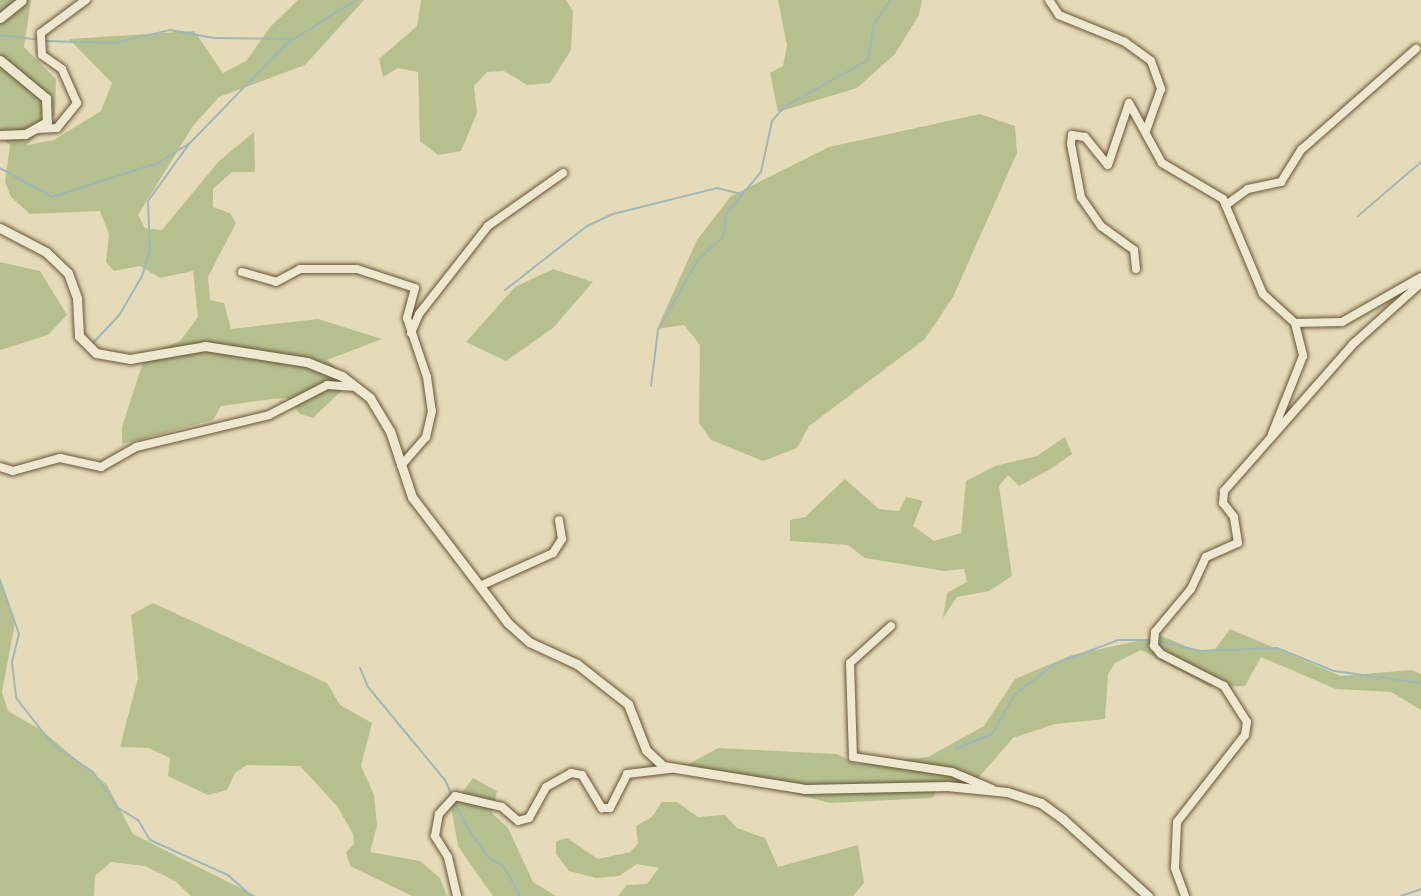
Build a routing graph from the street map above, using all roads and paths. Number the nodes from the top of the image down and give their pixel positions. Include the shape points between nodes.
1 (22, 0) edge
2 (86, 0) edge
3 (1049, 0) edge
4 (0, 18) edge
5 (1416, 49) dead end
6 (0, 60) edge
7 (37, 129) junction
8 (1146, 130) junction
9 (0, 135) edge
10 (563, 173) dead end
11 (1226, 205) junction
12 (0, 228) edge
13 (1136, 269) dead end
14 (242, 272) dead end
15 (1421, 277) edge
16 (1421, 284) edge
17 (1295, 323) junction
18 (411, 333) junction
19 (357, 387) junction
20 (1269, 441) junction
21 (401, 466) junction
22 (0, 467) edge
23 (559, 520) dead end
24 (480, 586) junction
25 (891, 626) dead end
26 (672, 769) junction
27 (997, 791) junction
28 (457, 896) edge
29 (1148, 896) edge
30 (1185, 896) edge

1 - 4 street
2 - 7 street via 41,33 42,55 62,69 77,103 57,128
3 - 8 street via 1059,15 1125,42 1151,62 1161,88
5 - 11 street via 1302,149 1281,182 1248,189
6 - 7 street via 46,98 47,122
7 - 9 street
8 - 11 street via 1162,163
8 - 13 street via 1129,103 1108,165 1085,137 1072,135 1071,144 1081,197 1101,226 1134,250
10 - 18 street via 488,226 419,314
11 - 17 street via 1263,294
12 - 19 street via 46,252 69,273 77,298 79,336 96,353 130,359 205,346 307,362
14 - 18 street via 276,282 300,269 377,271 415,288 407,318
15 - 17 street via 1342,322 1319,327
16 - 20 street via 1353,344
17 - 20 street via 1303,356
18 - 21 street via 427,377 432,411 426,437
19 - 21 street via 382,412
19 - 22 street via 327,385 269,415 136,447 101,467 60,458 13,471
20 - 30 street via 1224,491 1223,503 1234,517 1238,543 1206,557 1191,588 1153,637 1161,654 1224,686 1247,722 1245,735 1177,822 1175,868
21 - 24 street via 412,496
23 - 24 street via 562,539 553,553
24 - 26 street via 530,642 577,664 628,704 646,750
25 - 27 street via 850,663 853,757 951,772
26 - 27 street via 805,789 946,786
26 - 28 street via 627,774 610,808 602,808 582,775 571,773 546,787 529,818 518,821 502,807 455,796 439,814 435,836 448,857
27 - 29 street via 1041,803

